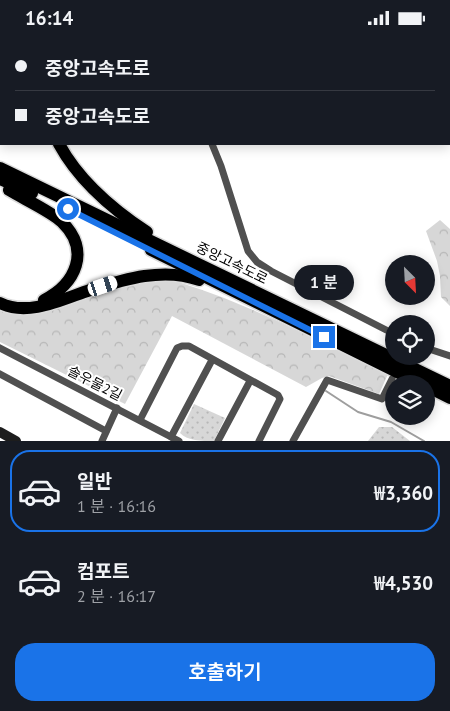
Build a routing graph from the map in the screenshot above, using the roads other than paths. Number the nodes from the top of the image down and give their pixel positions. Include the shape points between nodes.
1 (60, 145) edge
2 (212, 145) edge
3 (0, 168) edge
4 (0, 179) edge
5 (0, 185) edge
6 (191, 260) junction
7 (235, 293) junction
8 (0, 297) edge
9 (0, 303) edge
10 (385, 329) edge
11 (0, 348) edge
12 (435, 351) edge
13 (450, 356) edge
14 (212, 360) junction
15 (0, 374) edge
16 (403, 375) edge
17 (250, 381) junction
18 (450, 386) edge
19 (435, 390) edge
20 (385, 393) edge
21 (450, 398) edge
22 (117, 408) junction
23 (140, 420) junction
24 (106, 431) junction
25 (0, 432) edge
26 (171, 437) junction
27 (16, 441) edge
28 (102, 441) edge
29 (179, 441) edge
30 (218, 441) edge
31 (259, 441) edge
32 (293, 441) edge

1 - 6 highway via 80,174 113,208
2 - 10 street via 248,251 257,262
3 - 6 highway, 중앙고속도로
4 - 7 highway, 중앙고속도로 via 77,213
5 - 8 highway via 61,220 72,233 78,250 76,267 57,294 40,302 19,303
6 - 18 highway, 중앙고속도로
7 - 9 highway via 190,276 167,274 117,282 42,306 20,307
7 - 16 highway, 중앙고속도로
11 - 22 street, 솔우물2길
12 - 13 street
14 - 17 street
14 - 23 street via 189,346 177,348
14 - 26 street
15 - 24 street
17 - 30 street
17 - 31 street via 280,399
19 - 21 highway
20 - 32 street via 382,399 327,380
22 - 23 street, 솔우물2길
22 - 24 street
23 - 26 street, 솔우물2길
24 - 28 street
25 - 27 street
26 - 29 street, 솔우물2길

